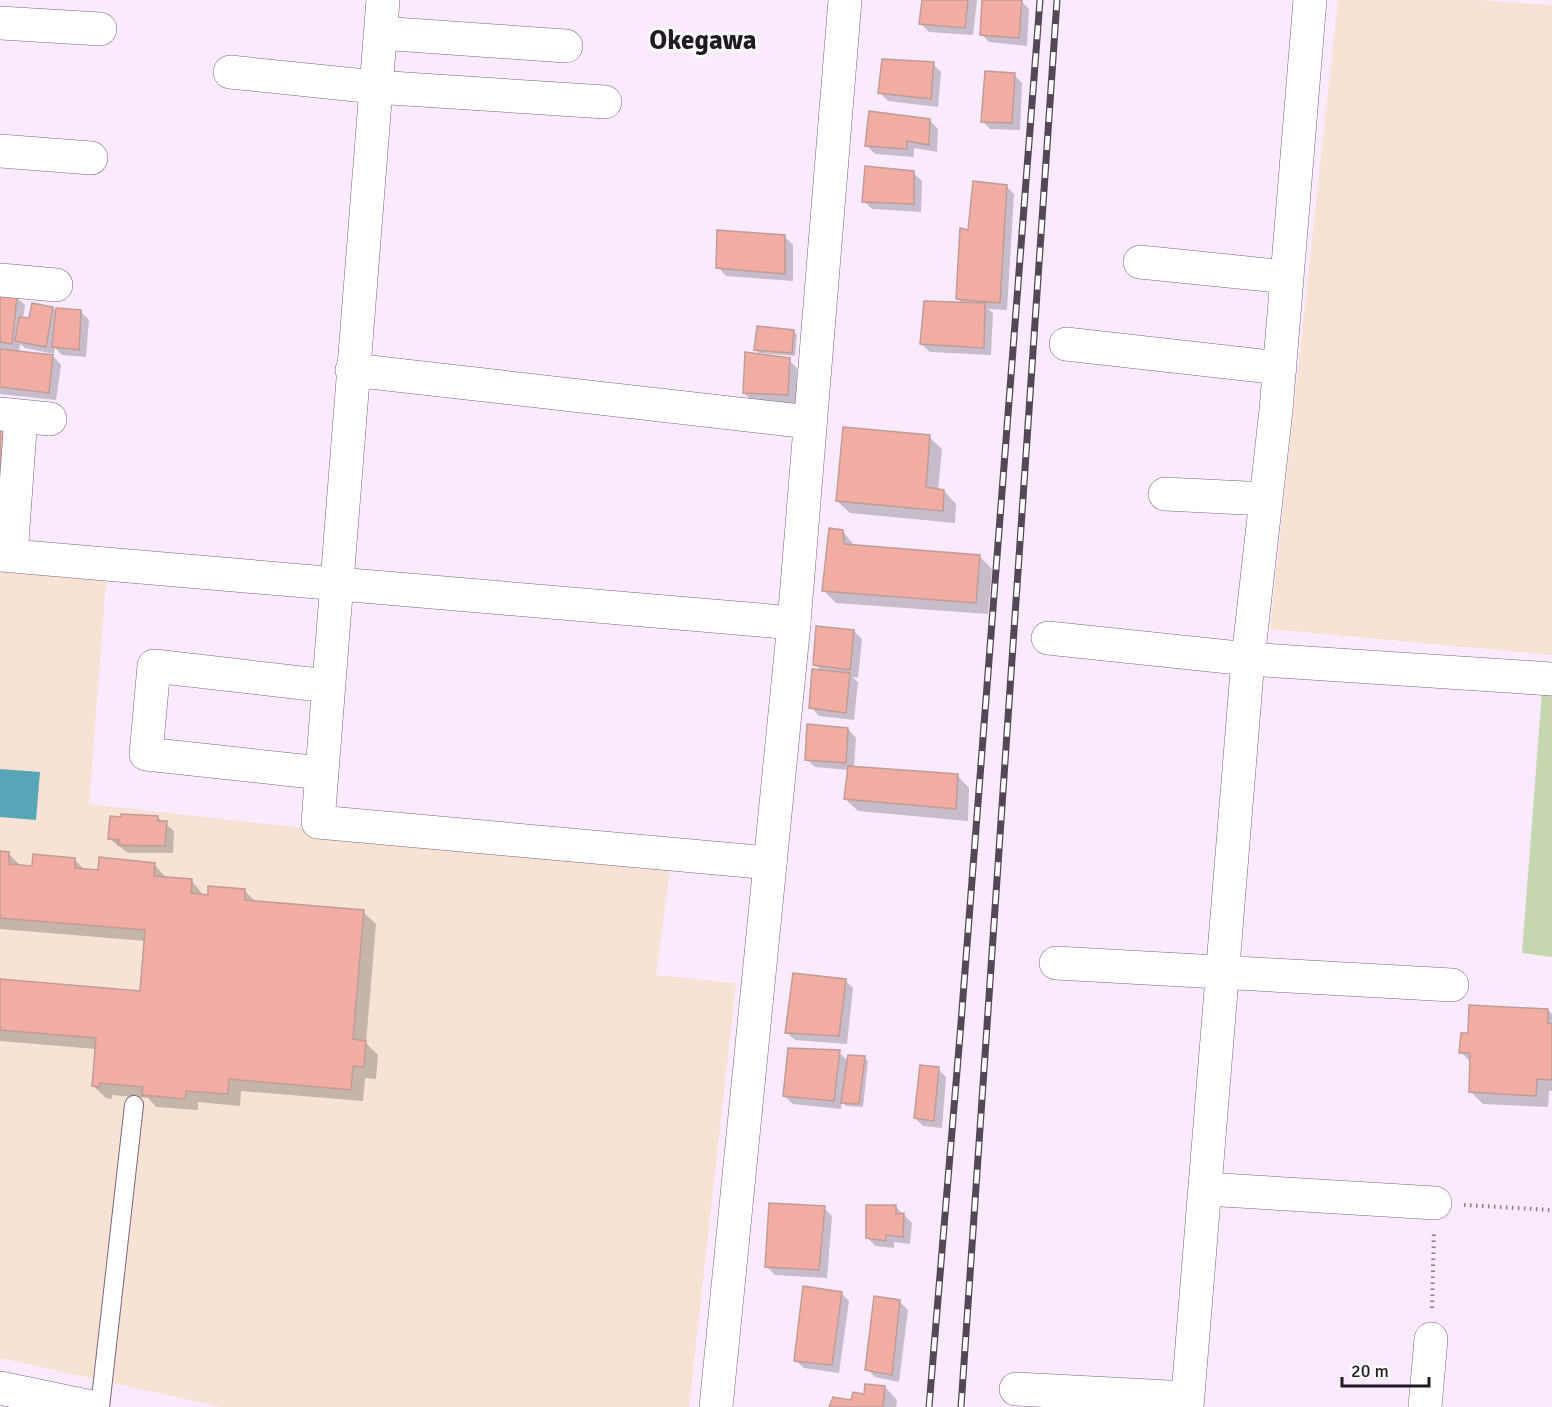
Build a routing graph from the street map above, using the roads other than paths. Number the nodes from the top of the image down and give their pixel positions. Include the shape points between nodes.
1 (383, 0) edge
2 (845, 0) edge
3 (1310, 0) edge
4 (0, 23) edge
5 (100, 29) dead end
6 (380, 33) junction
7 (566, 46) dead end
8 (230, 72) dead end
9 (375, 87) junction
10 (605, 102) dead end
11 (0, 152) edge
12 (91, 158) dead end
13 (1140, 262) dead end
14 (1287, 277) junction
15 (0, 280) edge
16 (56, 285) dead end
17 (1066, 344) dead end
18 (1280, 368) junction
19 (352, 370) junction
20 (24, 416) edge
21 (809, 422) junction
22 (1165, 494) dead end
23 (1266, 499) junction
24 (6, 556) edge
25 (336, 585) junction
26 (794, 623) junction
27 (1048, 638) dead end
28 (1248, 659) junction
29 (1552, 679) edge
30 (328, 686) junction
31 (321, 773) junction
32 (770, 863) junction
33 (1056, 963) dead end
34 (1222, 974) junction
35 (1452, 985) dead end
36 (134, 1105) dead end
37 (1205, 1189) junction
38 (1435, 1203) road end
39 (1431, 1339) road end
40 (0, 1388) edge
41 (1016, 1389) dead end
42 (1187, 1402) edge
43 (91, 1407) edge
44 (100, 1407) edge
45 (716, 1407) edge
46 (1425, 1407) edge

1 - 6 street
2 - 21 street
3 - 14 street
4 - 5 street
6 - 7 street
6 - 9 street
8 - 9 street
9 - 10 street
9 - 19 street
11 - 12 street
13 - 14 street
14 - 18 street
15 - 16 street
17 - 18 street
18 - 23 street
19 - 21 street
19 - 25 street
20 - 24 street
21 - 26 street
22 - 23 street
23 - 28 street
24 - 25 street
25 - 26 street
25 - 30 street
26 - 32 street
27 - 28 street
28 - 29 street
28 - 34 street
30 - 31 street
30 - 31 street via 154,666 146,754
31 - 32 street via 318,822
32 - 45 street
33 - 34 street
34 - 35 street
34 - 37 street
36 - 44 lane
37 - 38 street
37 - 42 street
39 - 46 street
40 - 43 street
41 - 42 street

